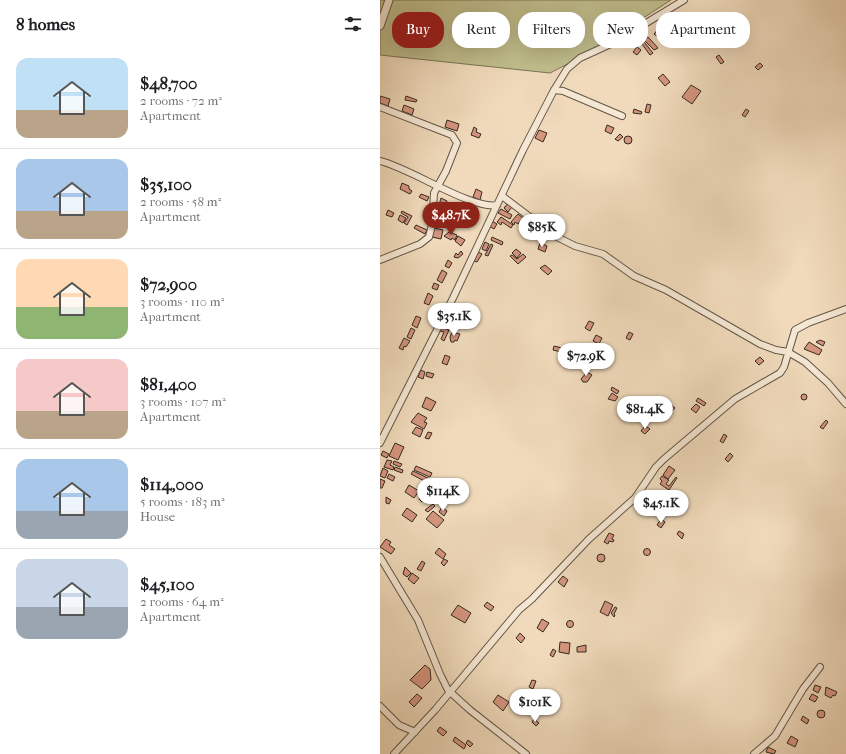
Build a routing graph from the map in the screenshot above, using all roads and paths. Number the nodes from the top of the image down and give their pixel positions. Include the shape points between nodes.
1 (389, 0) edge
2 (684, 0) edge
3 (380, 26) edge
4 (554, 90) junction
5 (380, 107) edge
6 (622, 116) dead end
7 (380, 161) edge
8 (437, 185) junction
9 (502, 196) junction
10 (497, 204) junction
11 (380, 260) edge
12 (846, 309) edge
13 (788, 352) junction
14 (846, 404) edge
15 (380, 444) edge
16 (380, 557) edge
17 (820, 667) dead end
18 (450, 692) junction
19 (380, 706) edge
20 (415, 732) junction
21 (394, 754) edge
22 (526, 754) edge
23 (754, 754) edge

1 - 3 street
2 - 4 street via 615,42 580,58 568,69
4 - 6 street via 560,90
4 - 9 street
5 - 8 street via 442,130 456,138 457,143 446,171
7 - 8 street
8 - 10 street via 480,205
8 - 11 street via 429,237 420,244
9 - 10 street
9 - 13 street via 555,236 575,246 603,254 634,276 666,290 760,344
10 - 15 street
12 - 13 street via 795,330
13 - 14 street via 805,362
13 - 18 street via 780,373 735,399 656,467 635,498 568,559 510,620
16 - 18 street via 418,620
17 - 23 street via 803,689 775,736
18 - 20 street
18 - 22 street
19 - 20 street via 399,725
20 - 21 street

